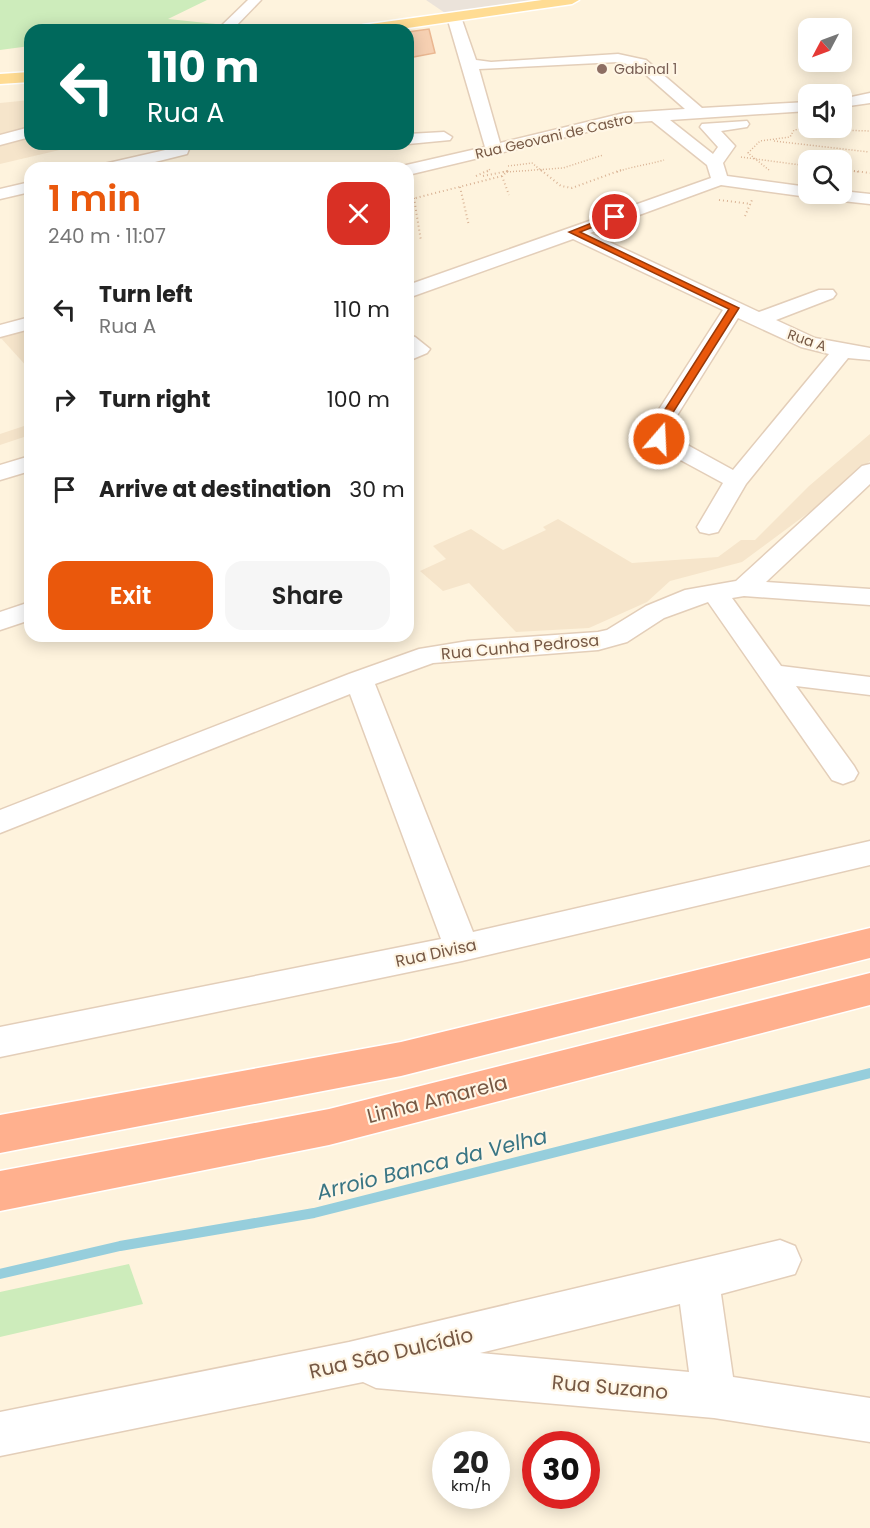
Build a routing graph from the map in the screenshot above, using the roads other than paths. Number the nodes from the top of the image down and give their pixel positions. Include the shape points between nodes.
1 (255, 0) edge
2 (572, 0) edge
3 (454, 17) junction
4 (230, 24) edge
5 (405, 24) edge
6 (472, 68) junction
7 (24, 77) edge
8 (0, 79) edge
9 (868, 100) edge
10 (852, 102) edge
11 (697, 112) junction
12 (654, 115) junction
13 (798, 119) edge
14 (24, 121) edge
15 (798, 121) edge
16 (10, 122) dead end
17 (24, 134) edge
18 (444, 137) dead end
19 (414, 139) edge
20 (0, 140) edge
21 (480, 152) junction
22 (180, 154) edge
23 (718, 158) junction
24 (141, 162) edge
25 (415, 168) edge
26 (504, 169) road end
27 (470, 178) road end
28 (720, 180) junction
29 (24, 188) edge
30 (798, 191) edge
31 (0, 194) edge
32 (852, 197) edge
33 (870, 199) edge
34 (573, 232) junction
35 (414, 290) edge
36 (826, 294) dead end
37 (734, 308) junction
38 (758, 320) junction
39 (24, 325) edge
40 (0, 331) edge
41 (843, 351) junction
42 (870, 354) edge
43 (24, 465) edge
44 (870, 471) edge
45 (0, 473) edge
46 (736, 481) junction
47 (710, 527) dead end
48 (744, 588) junction
49 (715, 593) junction
50 (870, 597) edge
51 (24, 612) edge
52 (0, 622) edge
53 (773, 674) junction
54 (359, 680) junction
55 (870, 686) edge
56 (843, 773) dead end
57 (0, 822) edge
58 (870, 853) edge
59 (870, 943) edge
60 (462, 948) junction
61 (870, 988) edge
62 (0, 1042) edge
63 (0, 1134) edge
64 (0, 1191) edge
65 (780, 1260) dead end
66 (698, 1281) junction
67 (349, 1364) junction
68 (714, 1396) junction
69 (870, 1420) edge
70 (0, 1434) edge

1 - 4 street
2 - 3 main road
3 - 5 main road
3 - 6 street
6 - 11 street via 629,60 641,63
6 - 21 street
7 - 8 main road
9 - 10 street
11 - 12 street, Rua Geovani de Castro
11 - 13 street, Rua Geovani de Castro
12 - 21 street, Rua Geovani de Castro via 624,118
12 - 23 street
14 - 16 street
15 - 23 street via 708,127 727,146
17 - 20 street
18 - 19 street
21 - 25 street, Rua Geovani de Castro
21 - 26 street
21 - 27 street via 481,168
22 - 24 street
23 - 28 street
28 - 30 street
28 - 34 street
29 - 31 street
32 - 33 street
34 - 35 street
34 - 37 street, Rua A
36 - 38 street
37 - 38 street, Rua A
37 - 46 street via 660,425 659,439
38 - 41 street, Rua A via 808,344
39 - 40 street
41 - 42 street
41 - 46 street, Rua A
43 - 45 street
44 - 48 street
46 - 47 street, Rua A
48 - 49 street, Rua Cunha Pedrosa
48 - 50 street, Rua Cunha Pedrosa
49 - 53 street
49 - 54 street, Rua Cunha Pedrosa via 694,596 655,612 617,636 598,641 429,655
51 - 52 street
53 - 55 street
53 - 56 street
54 - 57 street, Rua Cunha Pedrosa
54 - 60 street
58 - 60 street, Rua Divisa
59 - 63 highway via 401,1059
60 - 62 street, Rua Divisa
61 - 64 highway, Linha Amarela via 329,1127
65 - 66 street, Rua São Dulcídio
66 - 67 street, Rua São Dulcídio
66 - 68 street
67 - 68 street, Rua Suzano
67 - 70 street, Rua São Dulcídio
68 - 69 street, Rua Suzano

